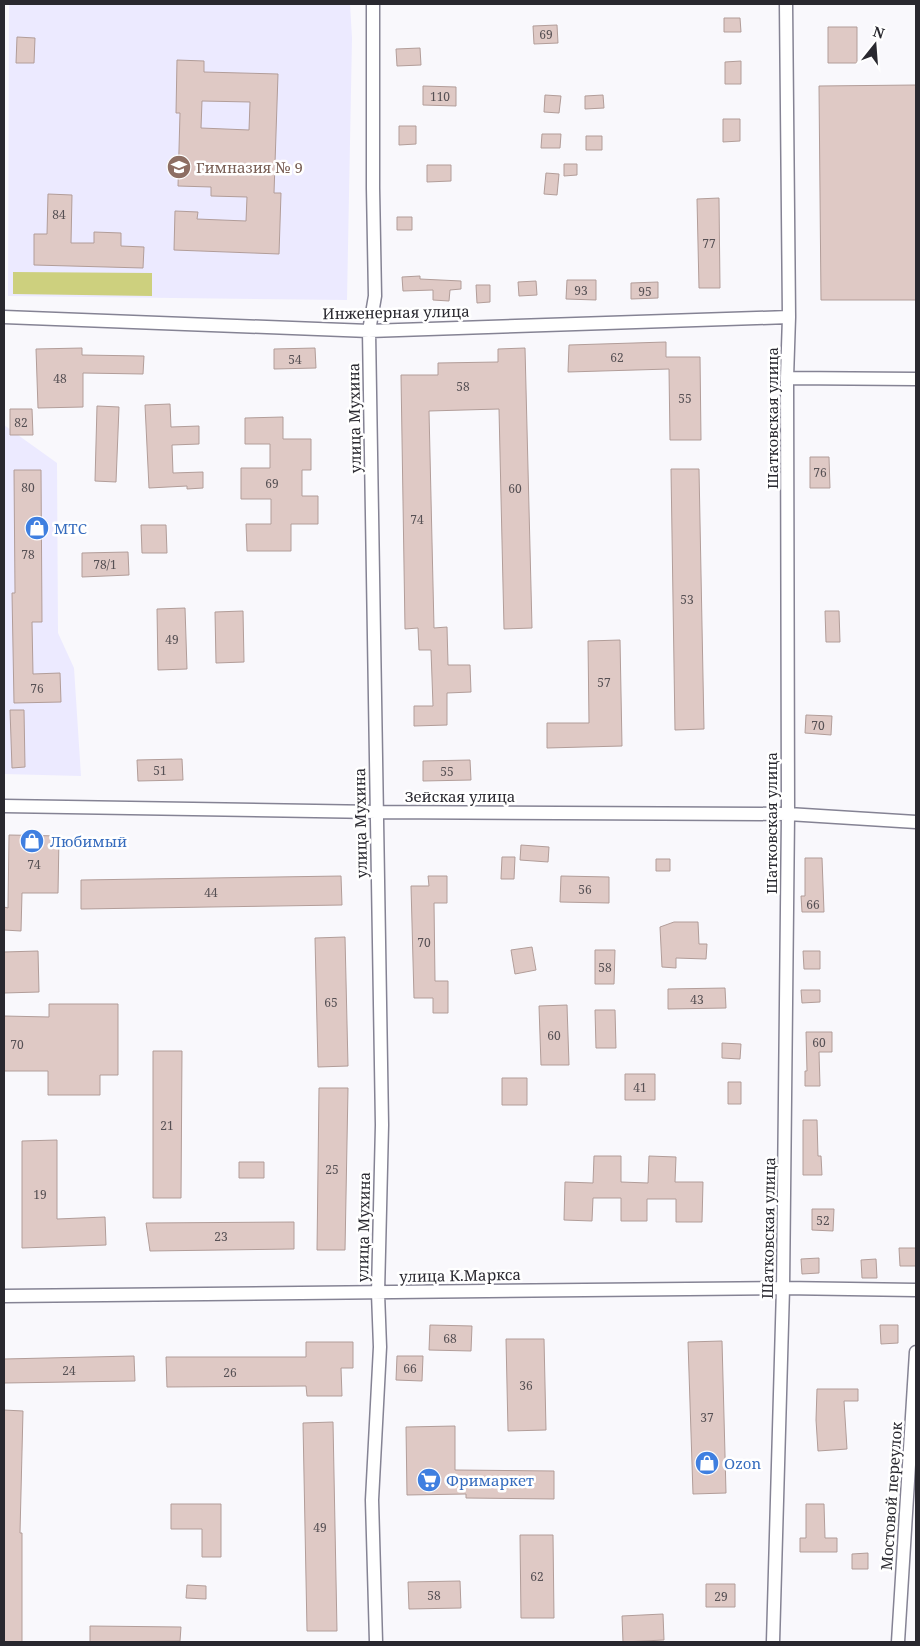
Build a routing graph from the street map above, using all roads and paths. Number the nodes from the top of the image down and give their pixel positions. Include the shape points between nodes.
1 (373, 4) edge
2 (786, 4) edge
3 (4, 317) edge
4 (789, 317) junction
5 (369, 331) junction
6 (787, 378) junction
7 (916, 378) edge
8 (4, 806) edge
9 (376, 812) junction
10 (788, 814) junction
11 (916, 822) edge
12 (784, 1288) junction
13 (916, 1290) edge
14 (378, 1293) junction
15 (4, 1296) edge
16 (916, 1352) edge
17 (376, 1642) edge
18 (773, 1642) edge
19 (898, 1642) edge

1 - 5 street, улица Мухина via 375,296
2 - 4 street, Шатковская улица
3 - 5 street, Инженерная улица
4 - 5 street, Инженерная улица
4 - 6 street, Шатковская улица
5 - 9 street, улица Мухина
6 - 7 street
6 - 10 street, Шатковская улица
8 - 9 street, Зейская улица
9 - 10 street, Зейская улица
9 - 14 street, улица Мухина via 382,1125
10 - 11 street, Зейская улица
10 - 12 street, Шатковская улица
12 - 13 street, улица К.Маркса
12 - 14 street, улица К.Маркса
12 - 18 street, Шатковская улица
14 - 15 street, улица К.Маркса
14 - 17 street, улица Мухина via 380,1348 372,1500
16 - 19 street, Мостовой переулок

